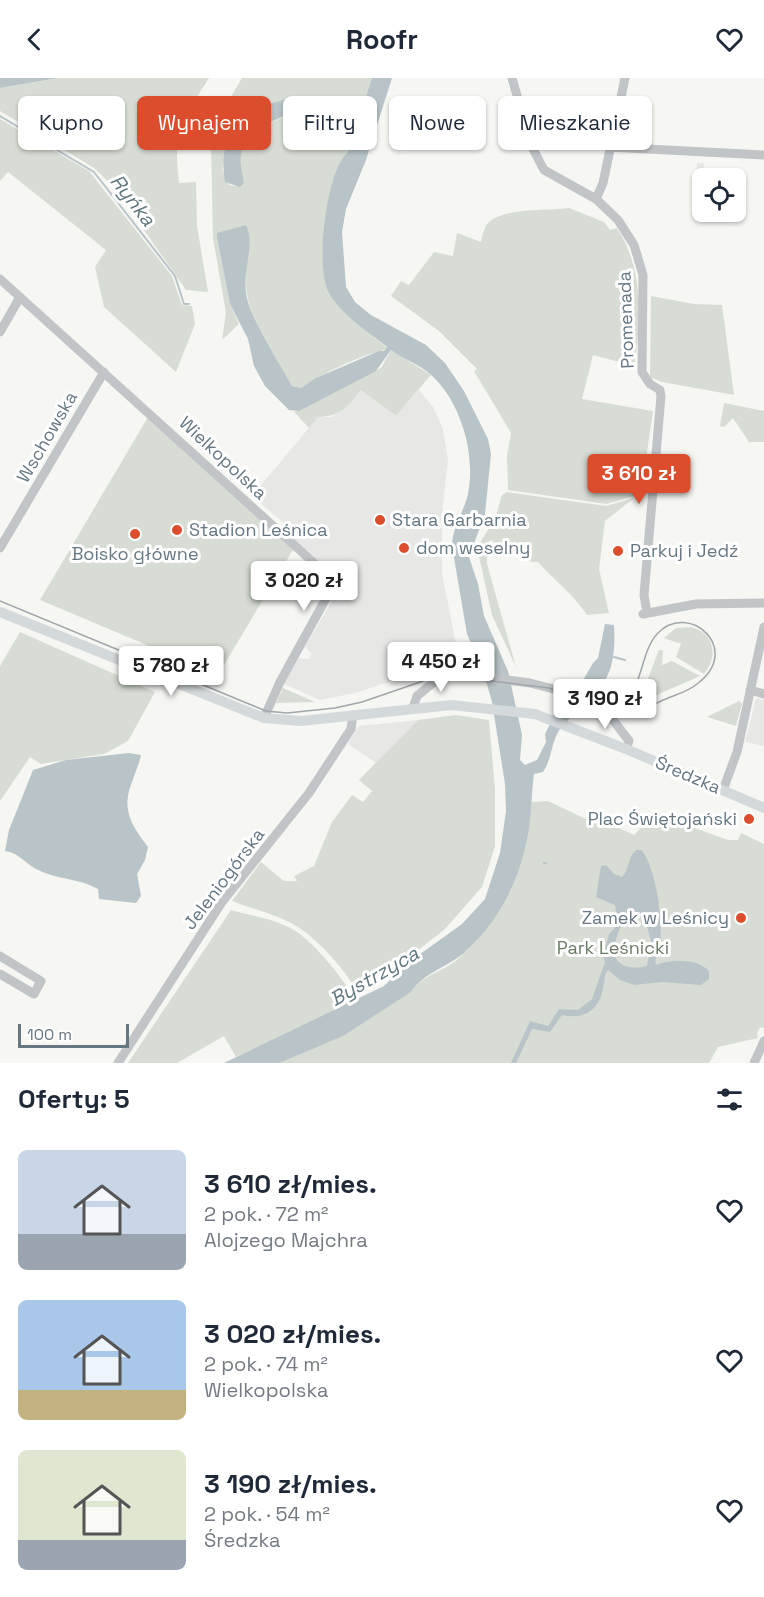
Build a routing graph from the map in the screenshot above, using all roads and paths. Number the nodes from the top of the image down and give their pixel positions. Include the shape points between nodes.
1 (512, 78) edge
2 (625, 78) edge
3 (621, 96) edge
4 (652, 149) edge
5 (608, 150) edge
6 (764, 155) edge
7 (596, 199) junction
8 (0, 279) edge
9 (20, 297) junction
10 (0, 332) edge
11 (104, 372) junction
12 (0, 548) edge
13 (764, 603) edge
14 (0, 612) edge
15 (764, 627) edge
16 (750, 690) junction
17 (764, 694) edge
18 (413, 708) junction
19 (353, 715) junction
20 (264, 718) junction
21 (628, 745) junction
22 (723, 790) junction
23 (764, 808) edge
24 (0, 956) edge
25 (0, 974) edge
26 (764, 1041) edge
27 (118, 1063) edge
28 (754, 1063) edge

1 - 7 street, Promenada via 531,145 544,170
2 - 3 street
4 - 6 street
5 - 7 street
7 - 13 street, Promenada via 623,227 639,254 643,275 642,372 660,390 645,614 696,604
8 - 9 street, Wielkopolska
9 - 10 street
9 - 11 street, Wielkopolska
11 - 12 street, Wschowska
11 - 20 street, Wielkopolska via 335,582
14 - 20 main road, Średzka
15 - 16 street
16 - 17 street
16 - 22 street via 737,752
18 - 19 main road, Średzka
18 - 21 main road, Średzka via 470,706 534,714
18 - 21 street via 417,696 445,677 462,674 530,683 593,703 612,716
19 - 20 main road, Średzka via 301,721
19 - 27 street, Jeleniogórska via 351,729 304,801 222,902
21 - 22 main road, Średzka
22 - 23 main road, Średzka
24 - 25 street via 41,981 34,994
26 - 28 street

